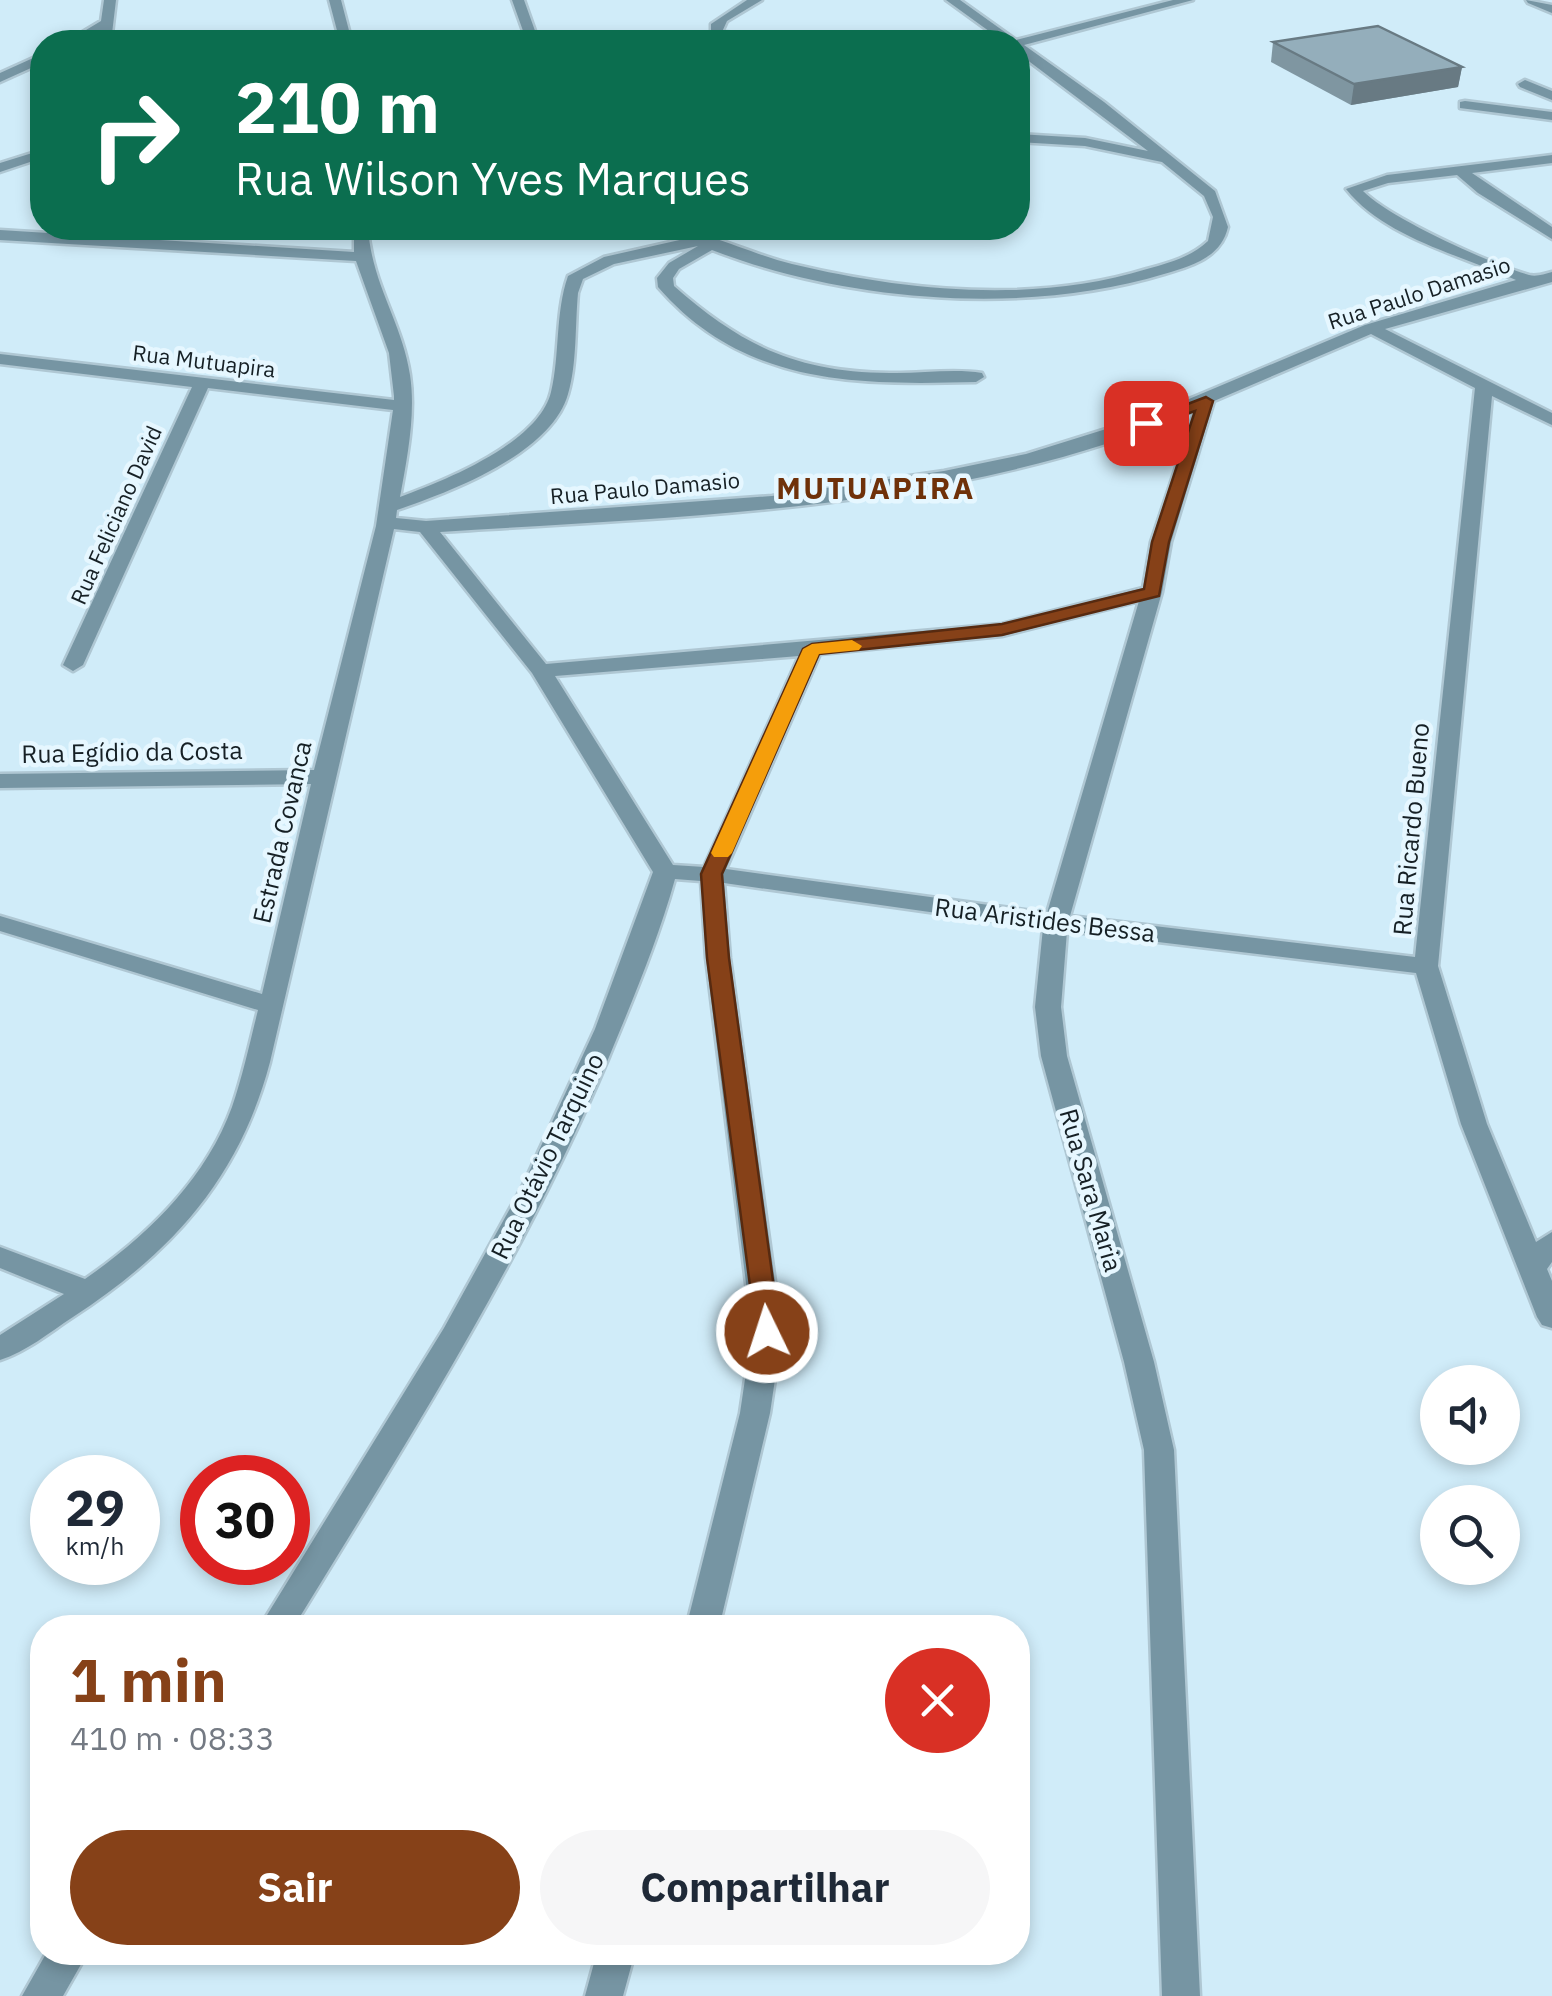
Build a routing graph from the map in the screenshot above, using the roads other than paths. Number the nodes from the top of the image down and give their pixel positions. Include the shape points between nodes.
1 (110, 0) edge
2 (335, 0) edge
3 (518, 0) edge
4 (756, 0) edge
5 (952, 0) edge
6 (1186, 0) edge
7 (1532, 0) edge
8 (1552, 9) edge
9 (108, 22) junction
10 (94, 30) edge
11 (107, 30) edge
12 (343, 30) edge
13 (529, 30) edge
14 (715, 30) edge
15 (995, 30) edge
16 (1030, 40) edge
17 (1030, 61) edge
18 (30, 64) edge
19 (0, 78) edge
20 (1525, 84) dead end
21 (1552, 96) edge
22 (1465, 105) dead end
23 (1552, 116) edge
24 (1030, 139) edge
25 (30, 158) edge
26 (1552, 159) edge
27 (1172, 161) junction
28 (0, 168) edge
29 (1460, 170) junction
30 (0, 234) edge
31 (1552, 234) edge
32 (30, 236) edge
33 (94, 240) edge
34 (361, 240) edge
35 (697, 240) edge
36 (704, 243) junction
37 (362, 257) junction
38 (1552, 277) edge
39 (1530, 281) junction
40 (1371, 328) junction
41 (0, 359) edge
42 (976, 377) dead end
43 (202, 384) junction
44 (1484, 386) junction
45 (1206, 401) junction
46 (402, 406) junction
47 (1552, 420) edge
48 (388, 515) junction
49 (426, 526) junction
50 (1152, 592) junction
51 (812, 649) junction
52 (73, 665) dead end
53 (541, 672) junction
54 (324, 778) junction
55 (0, 781) edge
56 (665, 872) junction
57 (712, 874) junction
58 (1056, 922) junction
59 (0, 923) edge
60 (1426, 966) junction
61 (269, 1004) junction
62 (1552, 1242) edge
63 (0, 1256) edge
64 (1532, 1267) junction
65 (90, 1293) junction
66 (1552, 1317) edge
67 (0, 1349) edge
68 (283, 1615) edge
69 (705, 1615) edge
70 (61, 1965) edge
71 (612, 1965) edge
72 (41, 1996) edge
73 (604, 1996) edge
74 (1181, 1996) edge

1 - 9 street
2 - 12 street
3 - 13 street
4 - 14 street
5 - 15 street
6 - 16 street
7 - 8 street
9 - 10 street
9 - 11 street
17 - 27 street
18 - 19 street
20 - 21 street
22 - 23 street
24 - 27 street via 1086,142
25 - 28 street
26 - 29 street
27 - 36 street via 1210,194 1223,228 1198,258 1113,284 1016,294 934,290 790,269
29 - 31 street
29 - 39 street via 1352,189 1368,208
30 - 32 street
33 - 37 street
34 - 37 street, Estrada Covanca
35 - 36 street
36 - 42 street via 674,266 666,287 759,358 819,374
36 - 48 street via 609,260 576,276 554,408 470,475
37 - 46 street, Estrada Covanca via 400,372
38 - 39 street, Rua Paulo Damasio
39 - 40 street, Rua Paulo Damasio
40 - 44 street
40 - 45 street, Rua Paulo Damasio
41 - 43 street, Rua Mutuapira
43 - 46 street, Rua Mutuapira
43 - 52 street, Rua Feliciano David
44 - 47 street
44 - 60 street, Rua Ricardo Bueno
45 - 49 street, Rua Paulo Damasio via 1025,460 912,483 711,506
45 - 50 street, Rua Sara Maria via 1160,542
46 - 48 street, Estrada Covanca
48 - 49 street
48 - 54 street, Estrada Covanca
49 - 53 street
50 - 51 street via 1002,630
50 - 58 street, Rua Sara Maria
51 - 53 street
51 - 57 street
53 - 56 street
54 - 55 street, Rua Egídio da Costa
54 - 61 street, Estrada Covanca
56 - 57 street, Rua Aristides Bessa
56 - 68 street, Rua Otávio Tarquino via 647,935 540,1183 432,1375
57 - 58 street, Rua Aristides Bessa
57 - 69 street via 767,1332 755,1413
58 - 60 street, Rua Aristides Bessa
58 - 74 street, Rua Sara Maria via 1048,1007 1054,1056 1159,1450
59 - 61 street
60 - 64 street, Rua Ricardo Bueno via 1474,1124
61 - 65 street, Estrada Covanca via 232,1140 196,1199
62 - 64 street
63 - 65 street
64 - 66 street, Rua Ricardo Bueno
65 - 67 street, Estrada Covanca
70 - 72 street
71 - 73 street

